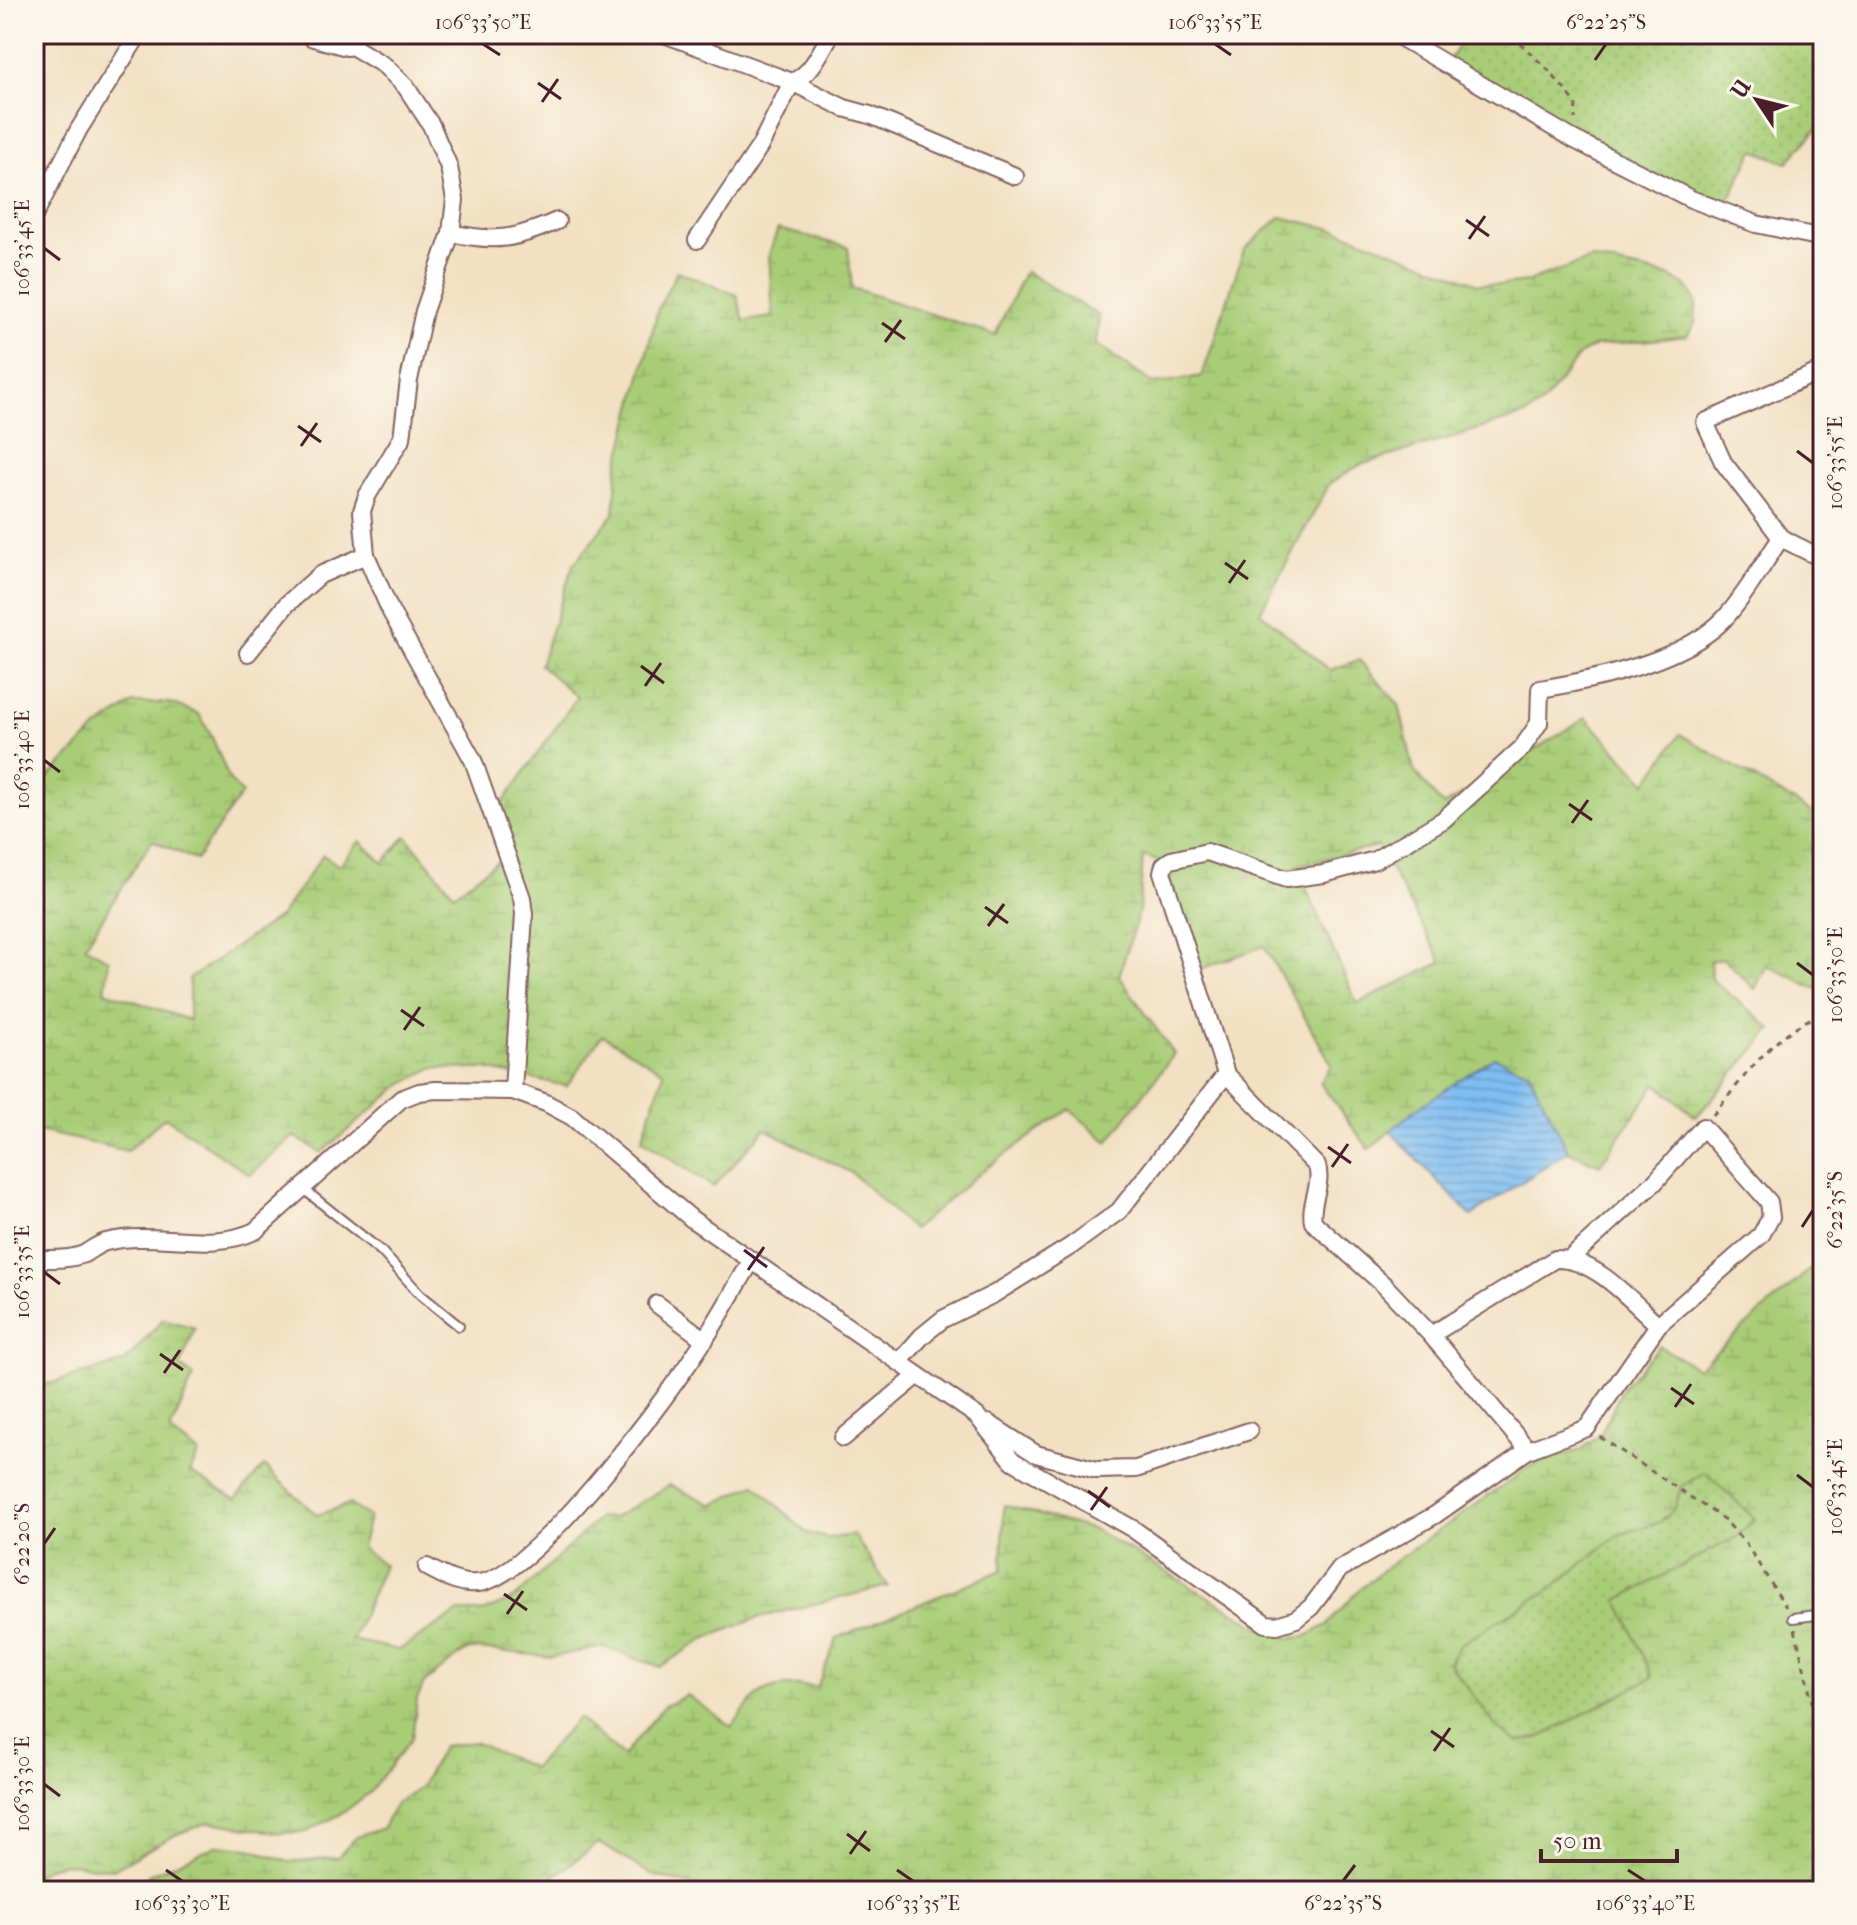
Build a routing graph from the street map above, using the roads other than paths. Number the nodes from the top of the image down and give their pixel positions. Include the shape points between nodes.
1 (139, 34) edge
2 (314, 34) edge
3 (664, 34) edge
4 (831, 34) edge
5 (1395, 34) edge
6 (349, 38) edge
7 (792, 82) junction
8 (1015, 176) dead end
9 (34, 216) edge
10 (557, 221) dead end
11 (451, 233) junction
12 (1822, 237) edge
13 (697, 240) dead end
14 (1823, 370) edge
15 (1781, 538) junction
16 (366, 555) junction
17 (1823, 559) edge
18 (248, 653) dead end
19 (1226, 1074) junction
20 (513, 1091) junction
21 (301, 1187) junction
22 (1571, 1258) junction
23 (34, 1259) edge
24 (751, 1262) junction
25 (657, 1304) dead end
26 (1658, 1325) junction
27 (459, 1326) dead end
28 (1431, 1335) junction
29 (705, 1340) junction
30 (899, 1362) junction
31 (917, 1376) junction
32 (977, 1416) junction
33 (1249, 1431) dead end
34 (843, 1438) dead end
35 (1528, 1450) junction
36 (427, 1567) dead end
37 (1823, 1614) edge
38 (1793, 1618) road end

1 - 9 street via 79,129
2 - 6 street
3 - 7 street
4 - 7 street via 810,70
5 - 12 street via 1573,139 1691,199 1756,224
6 - 11 street via 406,87 431,125 449,167 455,200
7 - 8 street
7 - 13 street via 760,146
10 - 11 street via 506,239
11 - 16 street via 424,311 402,438 362,511
14 - 15 street via 1705,422 1723,462
15 - 17 street
15 - 19 street via 1724,619 1698,639 1594,680 1540,689 1539,723 1522,748 1443,820 1375,860 1286,879 1207,852 1164,865
16 - 18 street via 320,575 287,604
16 - 20 street via 391,612 473,760 522,898
19 - 28 street via 1317,1166 1313,1222
19 - 30 street via 1119,1211 994,1294 943,1319
20 - 21 street via 436,1090 401,1099
20 - 24 street via 572,1117
21 - 23 street via 255,1231 240,1238 105,1242 82,1255
21 - 27 lane via 381,1251
22 - 26 street via 1609,1282
22 - 26 street via 1655,1182 1703,1127 1769,1202 1771,1217 1761,1235
22 - 28 street via 1555,1259
24 - 29 street
24 - 30 street
25 - 29 street
26 - 35 street via 1587,1428
28 - 35 street
29 - 36 street via 651,1414 526,1557 504,1574 468,1584
30 - 31 street
31 - 32 street
31 - 34 street
32 - 33 street via 1036,1454 1097,1470 1136,1469
32 - 35 street via 1013,1461 1133,1529 1266,1624 1277,1625 1311,1607 1340,1569 1435,1515
37 - 38 lane

